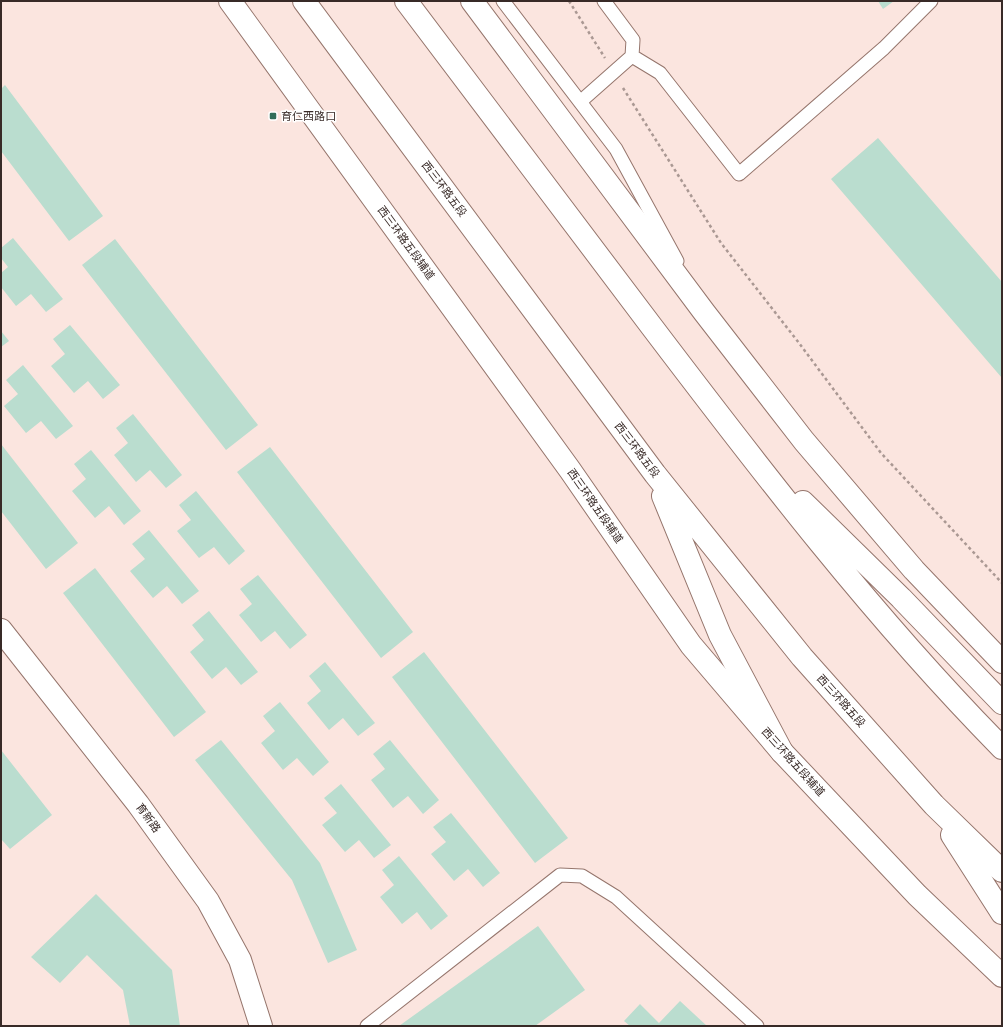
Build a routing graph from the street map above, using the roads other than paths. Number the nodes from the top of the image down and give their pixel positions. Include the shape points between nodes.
1 (230, 1) edge
2 (304, 1) edge
3 (406, 1) edge
4 (472, 1) edge
5 (503, 1) edge
6 (931, 1) edge
7 (607, 4) edge
8 (632, 56) junction
9 (580, 102) junction
10 (704, 312) junction
11 (734, 435) junction
12 (655, 474) junction
13 (1, 630) edge
14 (1002, 662) edge
15 (1002, 703) edge
16 (1002, 748) edge
17 (782, 752) junction
18 (934, 805) junction
19 (1002, 871) edge
20 (1002, 913) edge
21 (1002, 976) edge
22 (261, 1026) edge
23 (367, 1026) edge
24 (757, 1026) edge

1 - 17 main road, 西三环路五段辅道 via 570,470 691,645
2 - 12 main road, 西三环路五段
3 - 11 main road
4 - 10 main road
5 - 9 lane
6 - 8 lane via 884,48 738,174 660,72
7 - 8 lane via 633,40
8 - 9 lane
9 - 10 lane via 616,149
10 - 14 main road via 814,453 914,570
11 - 15 main road via 895,593
11 - 16 main road via 864,596
12 - 17 main road via 720,635
12 - 18 main road, 西三环路五段 via 802,657
13 - 22 main road, 育新路 via 138,804 208,901 240,960
17 - 21 main road, 西三环路五段辅道 via 917,895
18 - 19 main road, 西三环路五段
18 - 20 main road
23 - 24 lane via 560,875 582,876 616,897

